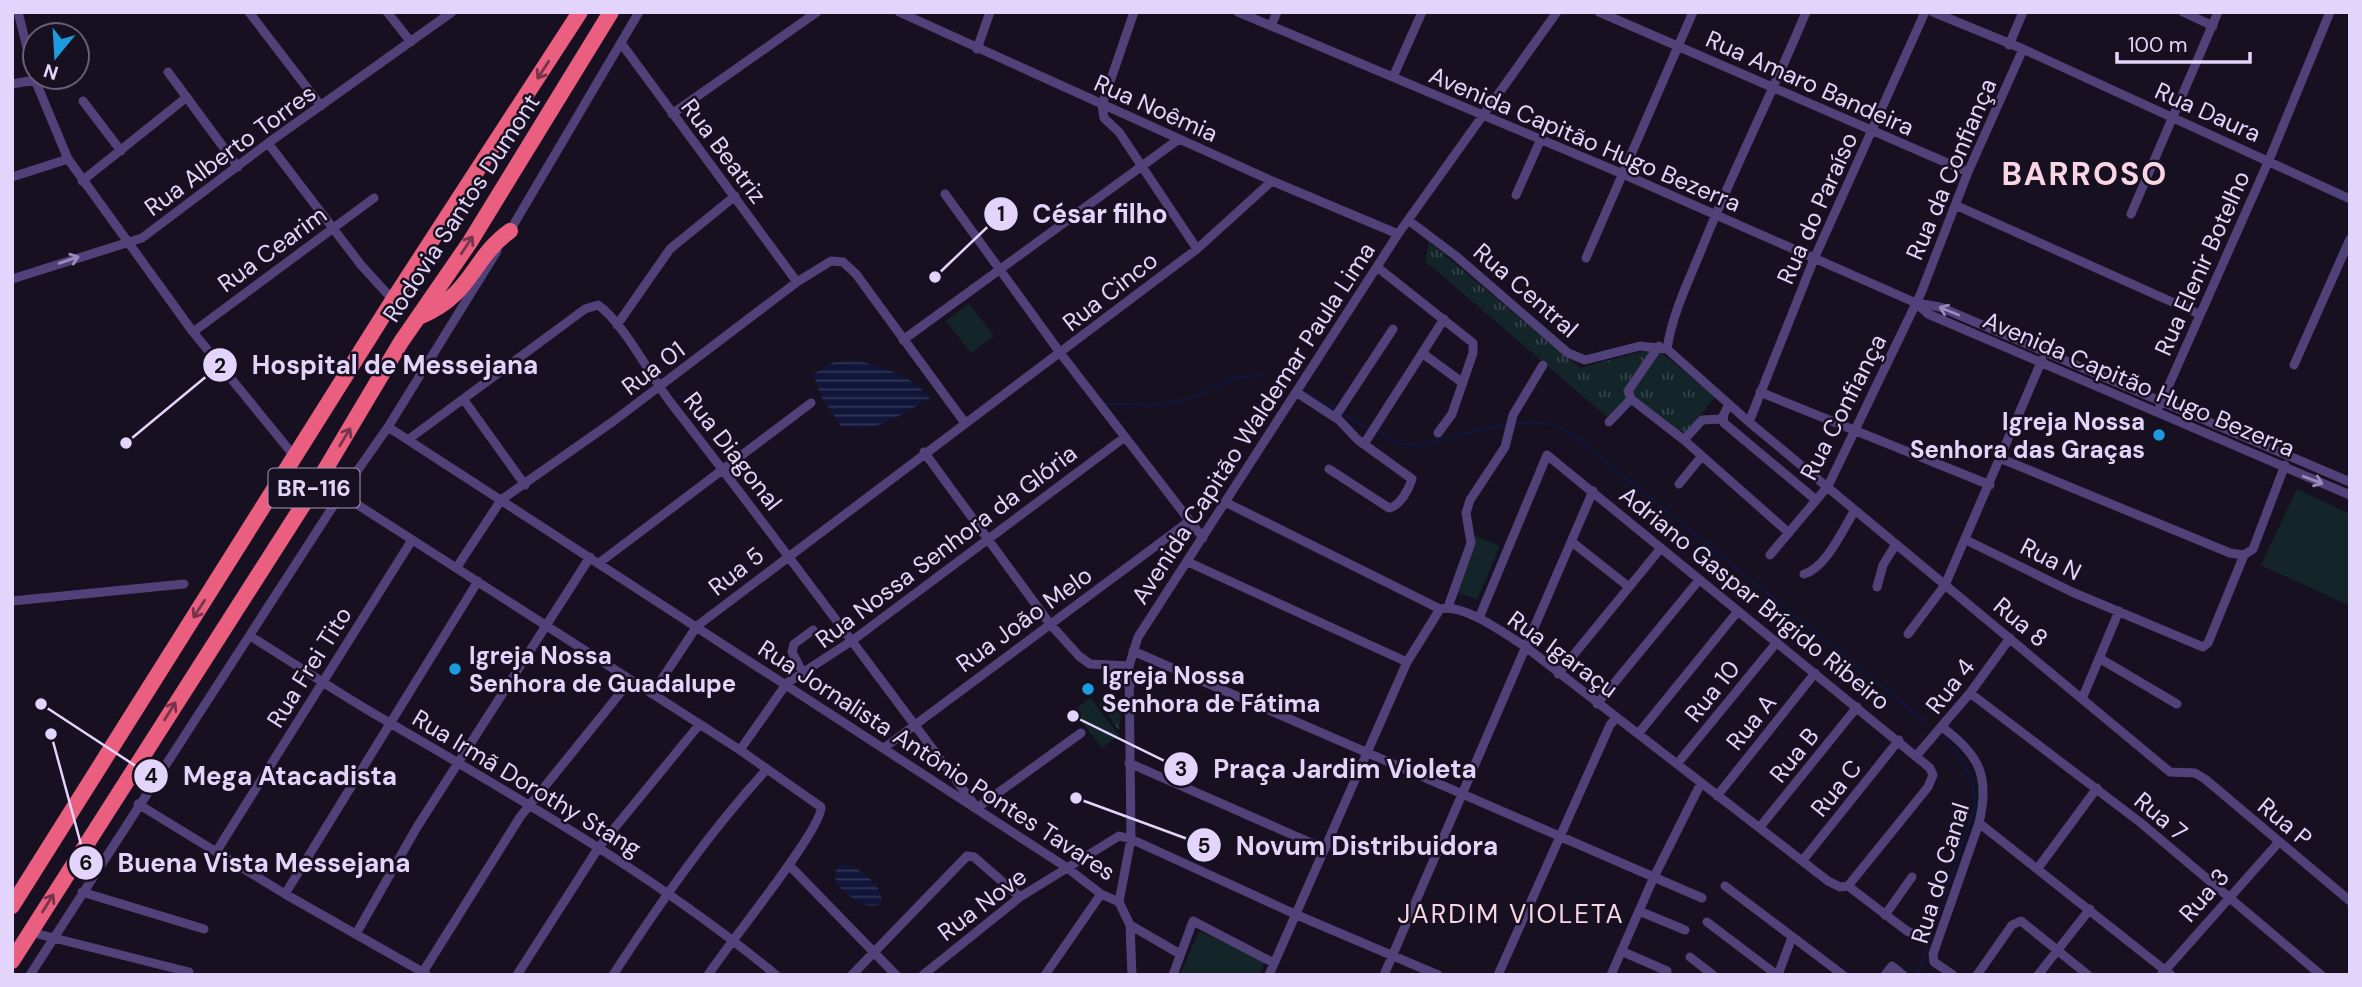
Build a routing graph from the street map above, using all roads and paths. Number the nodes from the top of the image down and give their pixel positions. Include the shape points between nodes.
1 (249, 12) edge
2 (387, 12) edge
3 (452, 12) edge
4 (580, 12) edge
5 (611, 12) edge
6 (639, 12) edge
7 (817, 12) edge
8 (899, 12) edge
9 (990, 12) edge
10 (1134, 12) edge
11 (1238, 12) edge
12 (1277, 12) edge
13 (1422, 12) edge
14 (1557, 12) edge
15 (1599, 12) edge
16 (1693, 12) edge
17 (1806, 12) edge
18 (1925, 12) edge
19 (1933, 12) edge
20 (2023, 12) edge
21 (2183, 12) edge
22 (2218, 12) edge
23 (2330, 12) edge
24 (1270, 26) junction
25 (2213, 26) junction
26 (411, 42) junction
27 (621, 43) junction
28 (2009, 45) junction
29 (1679, 46) junction
30 (977, 49) junction
31 (2023, 49) junction
32 (168, 72) dead end
33 (1392, 77) junction
34 (1774, 89) junction
35 (40, 91) edge
36 (187, 97) junction
37 (83, 101) dead end
38 (1102, 105) junction
39 (321, 107) junction
40 (672, 114) junction
41 (1484, 115) junction
42 (2172, 118) junction
43 (1871, 132) junction
44 (1179, 139) junction
45 (1541, 139) junction
46 (268, 143) junction
47 (121, 151) junction
48 (68, 159) junction
49 (2269, 160) junction
50 (238, 167) junction
51 (1141, 167) junction
52 (1968, 172) junction
53 (1623, 174) junction
54 (12, 177) edge
55 (82, 181) junction
56 (1272, 181) junction
57 (945, 194) dead end
58 (1516, 195) dead end
59 (736, 196) junction
60 (374, 198) dead end
61 (2350, 199) edge
62 (1955, 205) junction
63 (2131, 214) dead end
64 (1715, 215) junction
65 (1408, 220) junction
66 (333, 228) junction
67 (510, 231) junction
68 (1398, 234) junction
69 (2350, 239) edge
70 (127, 245) junction
71 (1197, 249) junction
72 (1586, 258) dead end
73 (1814, 259) junction
74 (1377, 267) junction
75 (999, 268) junction
76 (12, 279) edge
77 (797, 282) junction
78 (393, 300) junction
79 (1916, 303) junction
80 (2199, 314) junction
81 (419, 317) junction
82 (1444, 320) junction
83 (617, 325) junction
84 (1393, 329) dead end
85 (193, 332) junction
86 (903, 340) junction
87 (1663, 348) junction
88 (2046, 351) junction
89 (1422, 353) junction
90 (1061, 354) junction
91 (2041, 364) junction
92 (2294, 365) dead end
93 (1543, 366) dead end
94 (1463, 383) junction
95 (659, 387) junction
96 (1760, 392) junction
97 (1296, 393) junction
98 (1631, 399) junction
99 (464, 400) junction
100 (811, 403) dead end
101 (2161, 403) junction
102 (1729, 404) junction
103 (2156, 414) junction
104 (1335, 417) junction
105 (1722, 419) junction
106 (1609, 422) dead end
107 (1749, 422) junction
108 (965, 423) junction
109 (388, 427) junction
110 (1855, 429) junction
111 (1438, 433) dead end
112 (1125, 437) junction
113 (409, 439) junction
114 (1684, 440) junction
115 (1364, 444) junction
116 (924, 452) junction
117 (1702, 457) junction
118 (2288, 457) junction
119 (296, 458) junction
120 (2002, 459) junction
121 (2284, 468) junction
122 (1329, 469) dead end
123 (723, 470) junction
124 (319, 480) junction
125 (2350, 482) edge
126 (1679, 484) dead end
127 (526, 485) junction
128 (1990, 485) junction
129 (1828, 486) junction
130 (1593, 491) junction
131 (341, 494) junction
132 (2350, 495) edge
133 (501, 500) junction
134 (1816, 500) junction
135 (1225, 502) junction
136 (1855, 510) junction
137 (1188, 522) junction
138 (1789, 533) junction
139 (989, 537) junction
140 (1203, 538) junction
141 (412, 540) junction
142 (1966, 540) junction
143 (1572, 542) junction
144 (1896, 544) junction
145 (1661, 548) junction
146 (788, 555) junction
147 (1770, 555) dead end
148 (2244, 555) junction
149 (594, 560) junction
150 (1188, 562) junction
151 (457, 567) junction
152 (1804, 574) dead end
153 (1699, 580) junction
154 (478, 581) junction
155 (184, 584) dead end
156 (1945, 585) junction
157 (1629, 587) junction
158 (1877, 587) dead end
159 (12, 601) edge
160 (1444, 608) junction
161 (1738, 611) junction
162 (2119, 611) junction
163 (1479, 618) junction
164 (1050, 624) junction
165 (548, 626) junction
166 (696, 626) junction
167 (813, 630) dead end
168 (1908, 634) dead end
169 (250, 636) junction
170 (2010, 638) junction
171 (853, 640) junction
172 (1777, 642) junction
173 (1526, 647) junction
174 (1133, 651) junction
175 (2099, 659) junction
176 (1407, 662) junction
177 (1105, 665) junction
178 (1129, 666) junction
179 (1815, 673) junction
180 (1558, 674) junction
181 (804, 675) junction
182 (322, 681) junction
183 (630, 681) junction
184 (787, 683) junction
185 (1130, 686) junction
186 (1970, 693) junction
187 (652, 694) junction
188 (2082, 699) junction
189 (1597, 704) junction
190 (2177, 704) dead end
191 (1857, 707) junction
192 (1616, 718) junction
193 (389, 723) junction
194 (914, 724) junction
195 (699, 725) junction
196 (1942, 727) junction
197 (1081, 733) dead end
198 (1638, 734) junction
199 (1899, 740) junction
200 (884, 748) junction
201 (740, 750) junction
202 (1365, 754) junction
203 (1917, 755) junction
204 (459, 761) junction
205 (1129, 763) junction
206 (1677, 764) junction
207 (767, 769) junction
208 (2195, 773) joint
209 (1701, 783) junction
210 (2097, 788) junction
211 (1463, 793) junction
212 (1717, 796) junction
213 (138, 804) junction
214 (529, 805) junction
215 (976, 808) junction
216 (1979, 823) junction
217 (1760, 827) junction
218 (59, 831) junction
219 (1559, 838) junction
220 (1131, 839) junction
221 (2278, 843) junction
222 (599, 847) junction
223 (1325, 849) junction
224 (216, 852) junction
225 (1803, 860) junction
226 (789, 865) junction
227 (1066, 867) junction
228 (2038, 868) junction
229 (1912, 877) dead end
230 (1653, 879) junction
231 (1725, 886) dead end
232 (1848, 886) junction
233 (12, 889) edge
234 (668, 891) junction
235 (82, 892) junction
236 (285, 894) junction
237 (1101, 894) junction
238 (1020, 897) junction
239 (2227, 897) junction
240 (1702, 898) dead end
241 (2350, 901) edge
242 (1119, 902) junction
243 (12, 906) edge
244 (2090, 909) junction
245 (1639, 911) junction
246 (1297, 915) junction
247 (1885, 915) junction
248 (1707, 922) dead end
249 (1130, 925) junction
250 (204, 929) dead end
251 (1685, 930) dead end
252 (30, 932) junction
253 (356, 934) junction
254 (1792, 937) junction
255 (1922, 937) dead end
256 (52, 938) junction
257 (732, 938) junction
258 (873, 949) junction
259 (2058, 950) junction
260 (1621, 951) junction
261 (1180, 954) junction
262 (1393, 955) junction
263 (1690, 957) dead end
264 (12, 961) edge
265 (1274, 963) junction
266 (1667, 971) dead end
267 (189, 972) dead end
268 (426, 973) edge
269 (2166, 973) edge
270 (30, 975) edge
271 (517, 975) edge
272 (613, 975) edge
273 (708, 975) edge
274 (776, 975) edge
275 (852, 975) edge
276 (896, 975) edge
277 (923, 975) edge
278 (1045, 975) edge
279 (1132, 975) edge
280 (1173, 975) edge
281 (1269, 975) edge
282 (1384, 975) edge
283 (1438, 975) edge
284 (1498, 975) edge
285 (1611, 975) edge
286 (1713, 975) edge
287 (1778, 975) edge
288 (1843, 975) edge
289 (1885, 975) edge
290 (1903, 975) edge
291 (1953, 975) edge
292 (1977, 975) edge
293 (2038, 975) edge
294 (2088, 975) edge
295 (2321, 975) edge

1 - 39 street
2 - 26 street
3 - 26 street, Rua Alberto Torres
4 -> 78 highway, Rodovia Santos Dumont / BR-116
81 -> 5 highway, Rodovia Santos Dumont / BR-116
6 - 27 street
7 - 40 street
8 - 30 street, Rua Noêmia
9 - 30 street
10 - 38 street
11 - 24 street, Avenida Capitão Hugo Bezerra
12 - 24 street
13 - 33 street
14 - 41 street, Avenida Capitão Waldemar Paula Lima
15 - 29 street, Rua Amaro Bandeira
16 - 29 street
17 - 34 street
18 - 43 street, Rua do Paraíso
19 - 28 street, Rua Daura
20 - 28 street
21 - 25 street
22 - 25 street
23 - 49 street, Rua Elenir Botelho
24 - 33 street, Avenida Capitão Hugo Bezerra
25 - 42 street
26 - 39 street, Rua Alberto Torres
27 - 40 street, Rua Beatriz
27 - 67 street
28 - 31 street, Rua Daura
29 - 34 street, Rua Amaro Bandeira
29 - 53 street
30 - 38 street, Rua Noêmia
31 - 42 street, Rua Daura
31 - 52 street, Rua da Confiança
32 - 36 street
33 - 41 street, Avenida Capitão Hugo Bezerra
34 - 43 street, Rua Amaro Bandeira
34 - 64 street
35 - 48 street
36 - 47 street
36 - 50 street
37 - 47 street
38 - 44 street, Rua Noêmia
38 - 51 street via 1104,118 1119,132
39 - 46 street, Rua Alberto Torres
40 - 59 street, Rua Beatriz
41 - 45 street, Avenida Capitão Hugo Bezerra
41 - 65 street, Avenida Capitão Waldemar Paula Lima
42 - 49 street, Rua Daura
42 - 63 street
43 - 52 street, Rua Amaro Bandeira
43 - 73 street, Rua do Paraíso
44 - 51 street
44 - 56 street, Rua Noêmia
45 - 53 street, Avenida Capitão Hugo Bezerra
45 - 58 street
46 - 50 street, Rua Alberto Torres
46 - 66 street
47 - 55 street
48 - 54 street
48 - 55 street
49 - 61 street, Rua Daura
49 - 80 street, Rua Elenir Botelho
50 - 70 street, Rua Alberto Torres
51 - 71 street
51 - 75 street
52 - 62 street, Rua da Confiança
53 - 64 street, Avenida Capitão Hugo Bezerra
53 - 72 street
55 - 70 street
56 - 68 street, Rua Noêmia
56 - 71 street, Rua Cinco
57 - 75 street
59 - 77 street, Rua Beatriz
59 - 83 street via 670,249
60 - 66 street, Rua Cearim
62 - 79 street, Rua da Confiança
62 - 80 street
64 - 73 street, Avenida Capitão Hugo Bezerra
64 - 87 street
65 - 68 street, Avenida Capitão Waldemar Paula Lima
65 - 87 street, Rua Central via 1578,359 1592,360 1640,346
66 - 78 street
66 - 85 street, Rua Cearim
67 - 81 highway via 490,248 460,291
67 - 109 street
68 - 74 street, Avenida Capitão Waldemar Paula Lima
69 - 92 street
76 -> 70 street, Rua Alberto Torres via 110,246
70 - 85 street
71 - 90 street, Rua Cinco
73 - 79 street, Avenida Capitão Hugo Bezerra
73 - 96 street, Rua do Paraíso
74 - 82 street
74 - 97 street, Avenida Capitão Waldemar Paula Lima
75 - 86 street
75 - 90 street
77 - 86 street, Rua 01 via 826,263 838,261 849,267
77 - 95 street, Rua 01
78 - 119 highway, Rodovia Santos Dumont / BR-116
88 -> 79 street, Avenida Capitão Hugo Bezerra via 1940,307
79 - 91 street, Avenida Capitão Hugo Bezerra via 1928,314
79 - 110 street, Rua Confiança
80 - 101 street, Rua Elenir Botelho
124 -> 81 highway, Rodovia Santos Dumont / BR-116
82 - 89 street
82 - 94 street via 1474,347
83 - 95 street, Rua Diagonal
83 - 99 street, Rua Diagonal via 598,305 589,307
84 - 104 street
85 - 119 street
86 - 108 street
87 - 98 street via 1632,382
87 - 102 street
88 - 91 street
88 - 101 street, Avenida Capitão Hugo Bezerra
89 - 94 street
89 - 115 street
90 - 108 street, Rua Cinco
90 - 112 street
91 - 103 street, Avenida Capitão Hugo Bezerra
91 - 120 street
93 - 160 street via 1505,447 1466,513 1471,544
94 - 111 street via 1452,414
95 - 123 street, Rua Diagonal
95 - 127 street, Rua 01
96 - 107 street, Rua do Paraíso
96 - 110 street
97 - 104 street
97 - 135 street, Avenida Capitão Waldemar Paula Lima
98 - 106 street
98 - 114 street
99 - 113 street, Rua Diagonal
99 - 127 street
100 - 123 street
101 - 103 street, Rua Elenir Botelho
101 - 118 street, Avenida Capitão Hugo Bezerra
102 - 105 street
102 - 107 street
103 - 121 street, Avenida Capitão Hugo Bezerra
104 - 115 street
105 - 114 street via 1702,420
105 - 134 street
107 - 129 street
108 - 116 street, Rua 5
109 - 113 street, Rua Jornalista Antônio Pontes Tavares
109 - 131 street
110 - 128 street
110 - 129 street, Rua Confiança
112 - 137 street
112 - 139 street, Rua Nossa Senhora da Glória
113 - 133 street, Rua Jornalista Antônio Pontes Tavares
114 - 117 street
115 - 122 street via 1412,479 1393,509
116 - 139 street
116 - 146 street, Rua 5
117 - 126 street
117 - 138 street
118 - 121 street
118 - 125 street, Avenida Capitão Hugo Bezerra
119 -> 218 highway, Rodovia Santos Dumont / BR-116
120 - 128 street
120 - 148 street
121 -> 132 street, Avenida Capitão Hugo Bezerra
121 - 148 street via 2253,549
123 - 146 street, Rua Diagonal
123 - 149 street
124 - 131 street
252 -> 124 highway, Rodovia Santos Dumont / BR-116
127 - 133 street, Rua 01
128 - 142 street
129 - 134 street, Rua Confiança
129 - 136 street, Rua 8
130 - 143 street
130 - 145 street, Adriano Gaspar Brígido Ribeiro
130 - 163 street, Adriano Gaspar Brígido Ribeiro via 1547,455
131 - 141 street
131 - 169 street
133 - 149 street, Rua Jornalista Antônio Pontes Tavares
133 - 151 street
134 - 138 street, Rua Confiança
135 - 140 street, Avenida Capitão Waldemar Paula Lima
135 - 160 street, Rua Igaraçu
136 - 144 street, Rua 8
136 - 152 street via 1821,562
137 - 140 street
137 - 164 street, Rua João Melo
138 - 147 street, Rua Confiança
139 - 164 street
139 - 171 street, Rua Nossa Senhora da Glória
140 - 150 street, Avenida Capitão Waldemar Paula Lima
141 - 151 street
141 - 182 street, Rua Frei Tito
142 - 156 street
142 - 162 street, Rua N
143 - 157 street
143 - 173 street
144 - 156 street, Rua 8
144 - 158 street
145 - 153 street, Adriano Gaspar Brígido Ribeiro
145 - 157 street
146 - 166 street, Rua 5
146 - 171 street, Rua Diagonal
148 - 162 street, Rua N via 2205,646
149 - 165 street
149 - 166 street, Rua Jornalista Antônio Pontes Tavares
150 - 174 street, Avenida Capitão Waldemar Paula Lima
150 - 176 street
151 - 154 street
153 - 161 street, Adriano Gaspar Brígido Ribeiro
153 - 189 street
154 - 165 street
154 - 193 street
155 - 159 street
156 - 168 street
156 - 170 street, Rua 8
157 - 180 street
160 - 163 street, Rua Igaraçu
160 - 176 street
161 - 172 street, Adriano Gaspar Brígido Ribeiro
161 - 198 street
162 - 175 street
163 - 173 street, Rua Igaraçu
164 - 177 street via 1086,662
164 - 194 street, Rua João Melo
165 - 183 street
165 - 204 street
166 - 184 street, Rua Jornalista Antônio Pontes Tavares
166 - 187 street, Rua 5
167 - 181 street via 794,644 792,652
169 - 182 street, Rua Irmã Dorothy Stang
169 - 213 street
170 - 186 street, Rua 4
170 - 188 street, Rua 8
171 - 181 street, Rua Nossa Senhora da Glória
171 - 194 street, Rua Diagonal
172 - 179 street, Adriano Gaspar Brígido Ribeiro
172 - 206 street, Rua 10
173 - 180 street, Rua Igaraçu
173 - 211 street
174 - 178 street, Avenida Capitão Waldemar Paula Lima
174 - 202 street
175 - 188 street
175 - 190 street
176 - 202 street
177 - 178 street
177 - 185 street
178 - 185 street, Avenida Capitão Waldemar Paula Lima
179 - 191 street, Adriano Gaspar Brígido Ribeiro
179 - 212 street, Rua A
180 - 189 street, Rua Igaraçu
181 - 184 street, Rua Nossa Senhora da Glória
182 - 193 street, Rua Irmã Dorothy Stang
182 - 224 street, Rua Frei Tito
183 - 187 street
183 - 214 street
184 - 200 street, Rua Jornalista Antônio Pontes Tavares
184 - 201 street, Rua Nossa Senhora da Glória
185 - 205 street, Avenida Capitão Waldemar Paula Lima
186 - 196 street, Rua 4
186 - 210 street, Rua 7
187 - 195 street
188 - 208 street, Rua 8 via 2170,772
189 - 192 street, Rua Igaraçu
191 - 199 street, Adriano Gaspar Brígido Ribeiro
191 - 217 street, Rua B
192 - 198 street, Rua Igaraçu
192 - 219 street
193 - 204 street, Rua Irmã Dorothy Stang
193 - 236 street
194 - 200 street, Rua João Melo
194 - 215 street, Rua Diagonal
195 - 201 street
195 - 222 street
196 - 203 street, Rua 4
196 - 216 street, Rua do Canal via 1978,762 1984,801
197 - 215 street
198 - 206 street, Rua Igaraçu
199 - 203 street, Adriano Gaspar Brígido Ribeiro
199 - 225 street, Rua C
200 - 215 street, Rua Jornalista Antônio Pontes Tavares
201 - 207 street
202 - 211 street
202 - 223 street
203 - 232 street, Adriano Gaspar Brígido Ribeiro via 1933,775 1928,787
204 - 214 street, Rua Irmã Dorothy Stang
204 - 253 street
205 - 220 street, Avenida Capitão Waldemar Paula Lima
205 - 223 street
206 - 209 street, Rua Igaraçu
207 - 226 street via 818,805 820,816
207 - 234 street
208 - 221 street, Rua P
209 - 212 street, Rua Igaraçu
209 - 230 street
210 - 228 street
210 - 239 street, Rua 7
211 - 219 street
211 - 262 street
212 - 217 street, Rua Igaraçu
213 - 224 street
213 - 235 street
214 - 222 street, Rua Irmã Dorothy Stang
214 - 268 street
215 - 227 street, Rua Jornalista Antônio Pontes Tavares
216 - 228 street
216 - 291 street, Rua do Canal via 1933,954 1934,962
217 - 225 street, Rua Igaraçu
218 - 233 highway
218 - 243 highway, Rodovia Santos Dumont / BR-116
219 - 230 street
219 - 284 street
220 - 227 street, Rua Nove via 1119,836
220 - 242 street, Avenida Capitão Waldemar Paula Lima
220 - 246 street
221 - 239 street, Rua 3
221 - 241 street, Rua P
222 - 234 street, Rua Irmã Dorothy Stang
222 - 271 street
223 - 246 street
224 - 236 street
225 - 232 street, Rua Igaraçu via 1835,885
226 - 257 street
226 - 258 street
227 - 237 street, Rua Jornalista Antônio Pontes Tavares
227 - 238 street, Rua Nove
228 - 244 street
229 - 247 street
230 - 240 street
230 - 245 street
231 - 254 street
232 - 247 street, Rua Igaraçu
234 - 257 street, Rua Irmã Dorothy Stang
234 - 272 street
235 - 250 street
235 - 256 street
236 - 253 street
237 - 242 street, Rua Jornalista Antônio Pontes Tavares
237 - 278 street
238 - 258 street via 967,856
238 - 277 street, Rua Nove
239 - 269 street, Rua 3
239 - 295 street, Rua 7
242 - 249 street, Rua Jornalista Antônio Pontes Tavares
244 - 259 street
244 - 269 street
245 - 251 street
245 - 260 street
246 - 262 street
246 - 265 street
247 - 255 street, Rua Igaraçu
248 - 287 street
249 - 261 street
249 - 279 street, Rua Jornalista Antônio Pontes Tavares
252 - 256 street
252 - 264 highway, Rodovia Santos Dumont / BR-116
253 - 268 street
254 - 287 street
254 - 288 street
256 - 267 street
256 - 270 street
257 - 273 street
257 - 274 street, Rua Irmã Dorothy Stang
258 - 275 street
258 - 276 street
259 - 292 street via 2018,922
259 - 293 street
259 - 294 street
260 - 266 street
260 - 285 street
261 - 265 street via 1193,921
261 - 280 street
262 - 282 street
262 - 283 street
263 - 286 street
265 - 281 street
289 - 290 street via 1892,966

